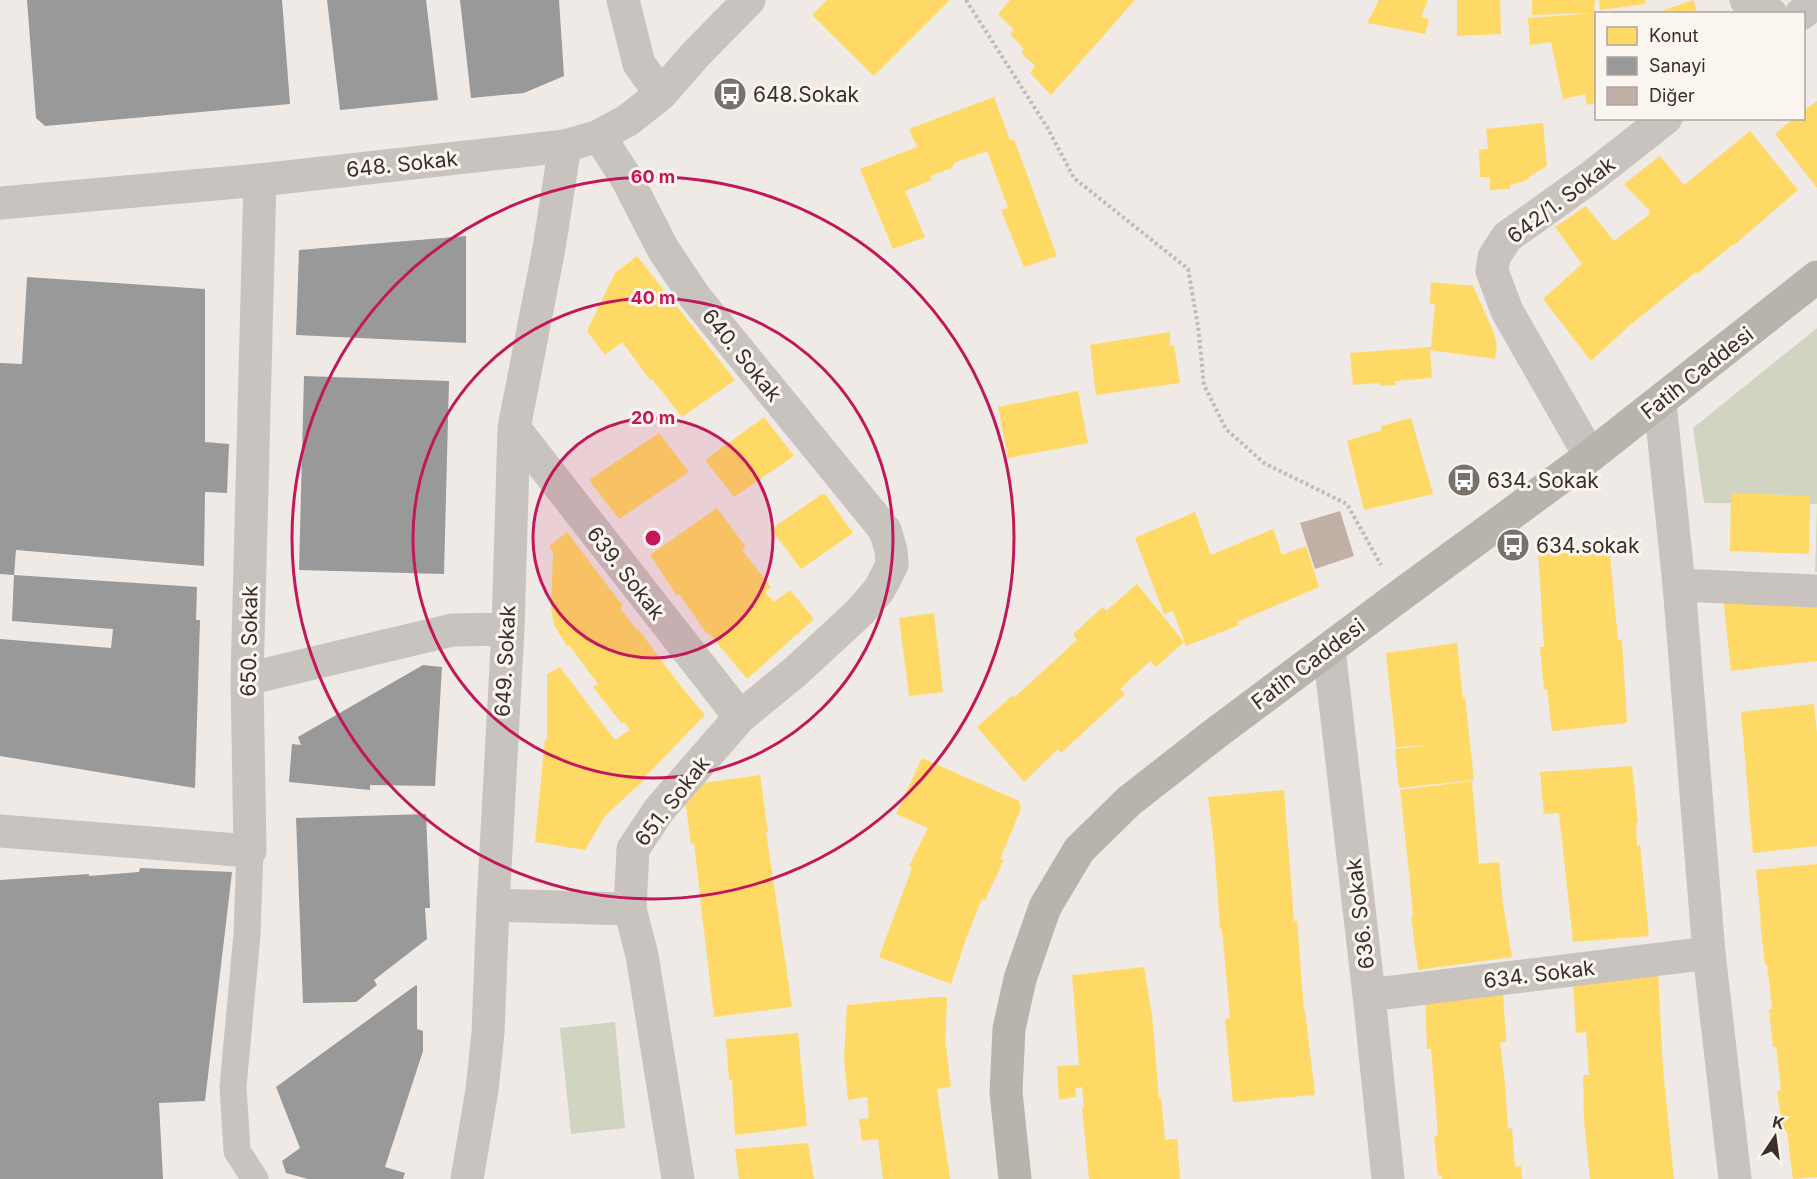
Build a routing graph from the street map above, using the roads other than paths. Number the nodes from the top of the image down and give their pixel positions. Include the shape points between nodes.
1 (623, 0) edge
2 (749, 0) edge
3 (1746, 0) edge
4 (1817, 1) edge
5 (1767, 12) edge
6 (1803, 12) edge
7 (661, 94) junction
8 (1663, 120) edge
9 (599, 136) junction
10 (565, 146) junction
11 (260, 180) junction
12 (0, 203) edge
13 (1817, 277) edge
14 (1660, 402) junction
15 (513, 428) junction
16 (1590, 456) junction
17 (892, 565) joint
18 (1679, 585) junction
19 (1817, 591) edge
20 (508, 629) junction
21 (1329, 648) junction
22 (247, 679) junction
23 (741, 717) junction
24 (0, 831) edge
25 (250, 851) junction
26 (493, 905) junction
27 (630, 909) junction
28 (1709, 953) junction
29 (1369, 995) junction
30 (255, 1179) edge
31 (467, 1179) edge
32 (678, 1179) edge
33 (1015, 1179) edge
34 (1388, 1179) edge
35 (1735, 1179) edge

1 - 7 street via 639,64
2 - 7 street, 648. Sokak
3 - 5 street
4 - 6 street
7 - 9 street, 648. Sokak via 628,120
8 - 16 street, 642/1. Sokak via 1507,237 1494,257 1492,271 1507,311
9 - 10 street, 648. Sokak
9 - 17 street, 640. Sokak via 695,297 885,530
10 - 11 street, 648. Sokak
10 - 15 street, 649. Sokak
11 - 12 street, 648. Sokak
11 - 22 street, 650. Sokak
13 - 14 main road, Fatih Caddesi
14 - 16 main road, Fatih Caddesi
14 - 18 street
15 - 20 street, 649. Sokak
15 - 23 street, 639. Sokak
16 - 21 main road, Fatih Caddesi
17 - 23 street, 651. Sokak via 879,590 860,612
18 - 19 street
18 - 28 street
20 - 22 street via 452,630
20 - 26 street, 649. Sokak
21 - 29 street, 636. Sokak
21 - 33 main road, Fatih Caddesi via 1128,801 1079,850 1045,907 1020,979 1009,1029 1006,1092
22 - 25 street, 650. Sokak
23 - 27 street, 651. Sokak via 659,810 633,849
24 - 25 street
25 - 30 street via 233,1087 237,1151
26 - 27 street
26 - 31 street, 649. Sokak via 488,1033
27 - 32 street, 651. Sokak via 642,956
28 - 29 street, 634. Sokak
28 - 35 street
29 - 34 street, 636. Sokak

